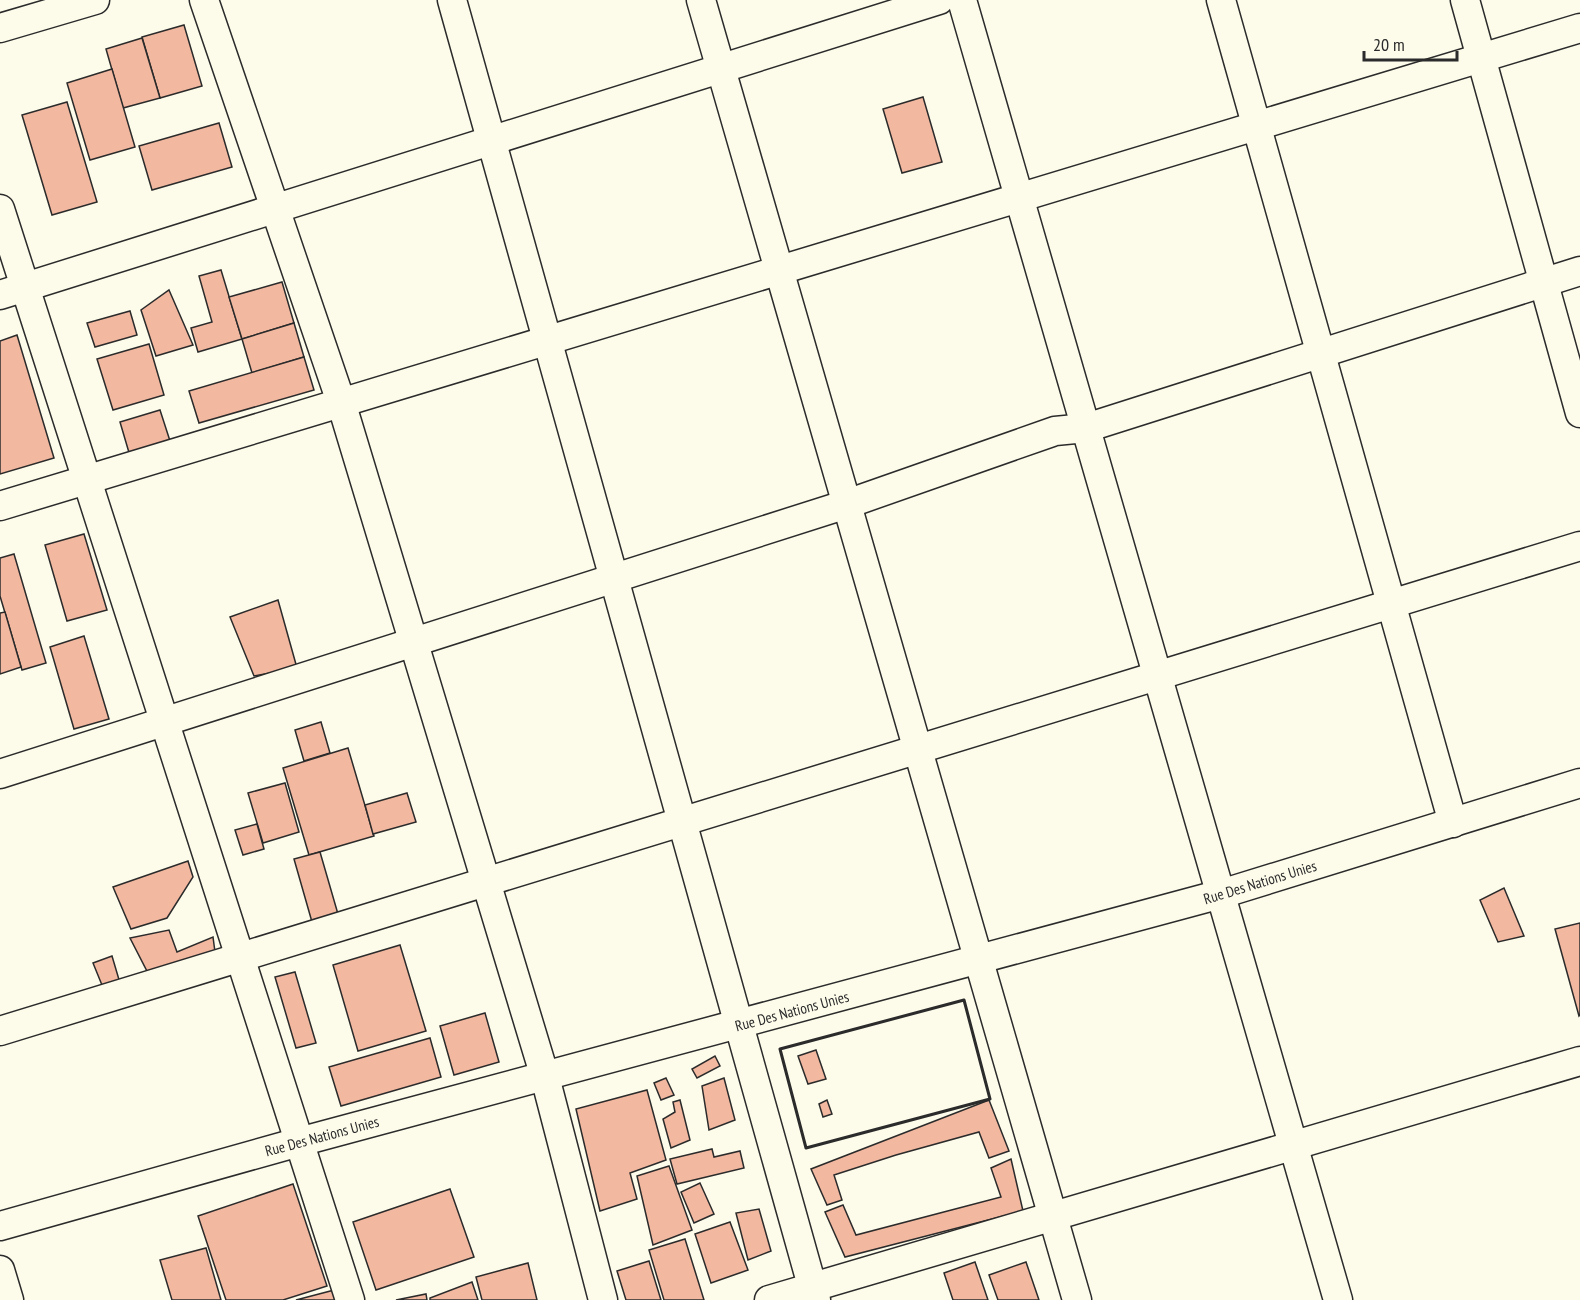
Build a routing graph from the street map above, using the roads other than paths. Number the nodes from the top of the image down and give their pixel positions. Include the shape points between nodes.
1 (94, 0) edge
2 (204, 0) edge
3 (452, 0) edge
4 (701, 0) edge
5 (939, 0) edge
6 (962, 0) edge
7 (1221, 0) edge
8 (1465, 0) edge
9 (0, 28) edge
10 (1580, 28) edge
11 (1480, 57) junction
12 (721, 68) junction
13 (1256, 125) junction
14 (491, 140) junction
15 (1019, 197) junction
16 (276, 208) junction
17 (0, 209) edge
18 (779, 269) junction
19 (1580, 272) edge
20 (1544, 282) junction
21 (13, 291) edge
22 (547, 340) junction
23 (1321, 354) junction
24 (341, 402) junction
25 (1580, 413) edge
26 (1086, 428) junction
27 (87, 480) junction
28 (847, 504) junction
29 (0, 506) edge
30 (1580, 546) edge
31 (614, 579) junction
32 (1391, 604) junction
33 (414, 642) junction
34 (1157, 676) junction
35 (164, 721) junction
36 (917, 750) junction
37 (0, 774) edge
38 (1580, 783) edge
39 (682, 823) junction
40 (1453, 823) junction
41 (485, 883) junction
42 (1221, 894) junction
43 (240, 958) junction
44 (978, 960) junction
45 (739, 1025) junction
46 (0, 1031) edge
47 (1580, 1061) edge
48 (545, 1077) junction
49 (299, 1142) junction
50 (1293, 1146) junction
51 (1053, 1217) junction
52 (0, 1226) edge
53 (0, 1270) edge
54 (814, 1294) edge
55 (9, 1300) edge
56 (350, 1300) edge
57 (603, 1300) edge
58 (769, 1300) edge
59 (1077, 1300) edge
60 (1338, 1300) edge

1 - 9 street
2 - 16 street
3 - 14 street
4 - 12 street
5 - 12 street
6 - 15 street
7 - 13 street
8 - 11 street
10 - 11 street
11 - 13 street
11 - 20 street
12 - 14 street
12 - 18 street
13 - 15 street
13 - 23 street
14 - 16 street
14 - 22 street
15 - 18 street
15 - 26 street
16 - 21 street
16 - 24 street
17 - 21 street
18 - 22 street
18 - 28 street
19 - 20 street
20 - 23 street
20 - 25 street
21 - 27 street
22 - 24 street
22 - 31 street
23 - 26 street
23 - 32 street
24 - 27 street
24 - 33 street
26 - 28 street via 1055,431
26 - 34 street
27 - 29 street
27 - 35 street
28 - 31 street
28 - 36 street
30 - 32 street
31 - 33 street
31 - 39 street
32 - 34 street
32 - 40 street
33 - 35 street
33 - 41 street
34 - 36 street
34 - 42 street
35 - 37 street
35 - 43 street
36 - 39 street
36 - 44 street
38 - 40 street, Rue Des Nations Unies
39 - 41 street
39 - 45 street
40 - 42 street, Rue Des Nations Unies
41 - 43 street
41 - 48 street
42 - 44 street, Rue Des Nations Unies
42 - 50 street
43 - 46 street
43 - 49 street
44 - 45 street, Rue Des Nations Unies
44 - 51 street
45 - 48 street, Rue Des Nations Unies
45 - 54 street
47 - 50 street
48 - 49 street, Rue Des Nations Unies
48 - 57 street
49 - 52 street, Rue Des Nations Unies
49 - 56 street
50 - 51 street
50 - 60 street
51 - 54 street
51 - 59 street
53 - 55 street
54 - 58 street

